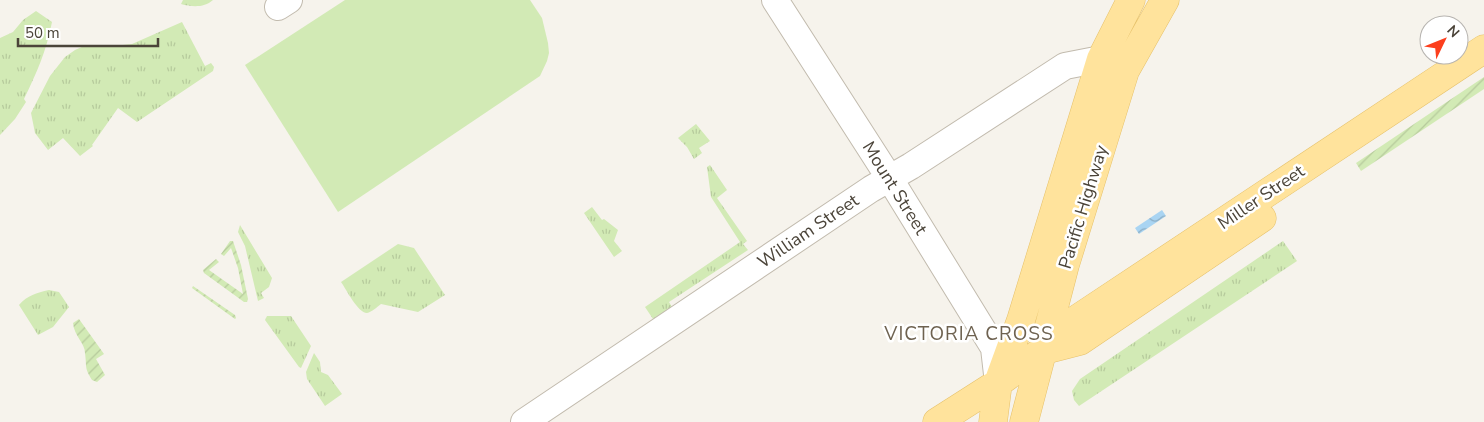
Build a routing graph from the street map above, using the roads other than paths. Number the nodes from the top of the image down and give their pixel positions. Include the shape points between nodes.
1 (775, 0) edge
2 (1131, 0) edge
3 (1165, 0) edge
4 (1484, 48) edge
5 (1101, 59) junction
6 (1484, 67) edge
7 (890, 179) junction
8 (1042, 351) junction
9 (998, 383) junction
10 (524, 422) edge
11 (937, 422) edge
12 (993, 422) edge
13 (1024, 422) edge

1 - 7 street, Mount Street
2 - 5 main road, Pacific Highway
3 - 8 main road, Pacific Highway via 1125,71
4 - 8 main road, Miller Street via 1074,320
5 - 7 street, William Street via 1064,66
5 - 9 main road, Pacific Highway via 1021,320
6 - 8 main road, Miller Street via 1088,336
7 - 9 street, Mount Street via 994,348
7 - 10 street, William Street
8 - 9 main road, Miller Street
8 - 13 main road, Pacific Highway
9 - 11 main road, Miller Street
9 - 12 main road, Pacific Highway

